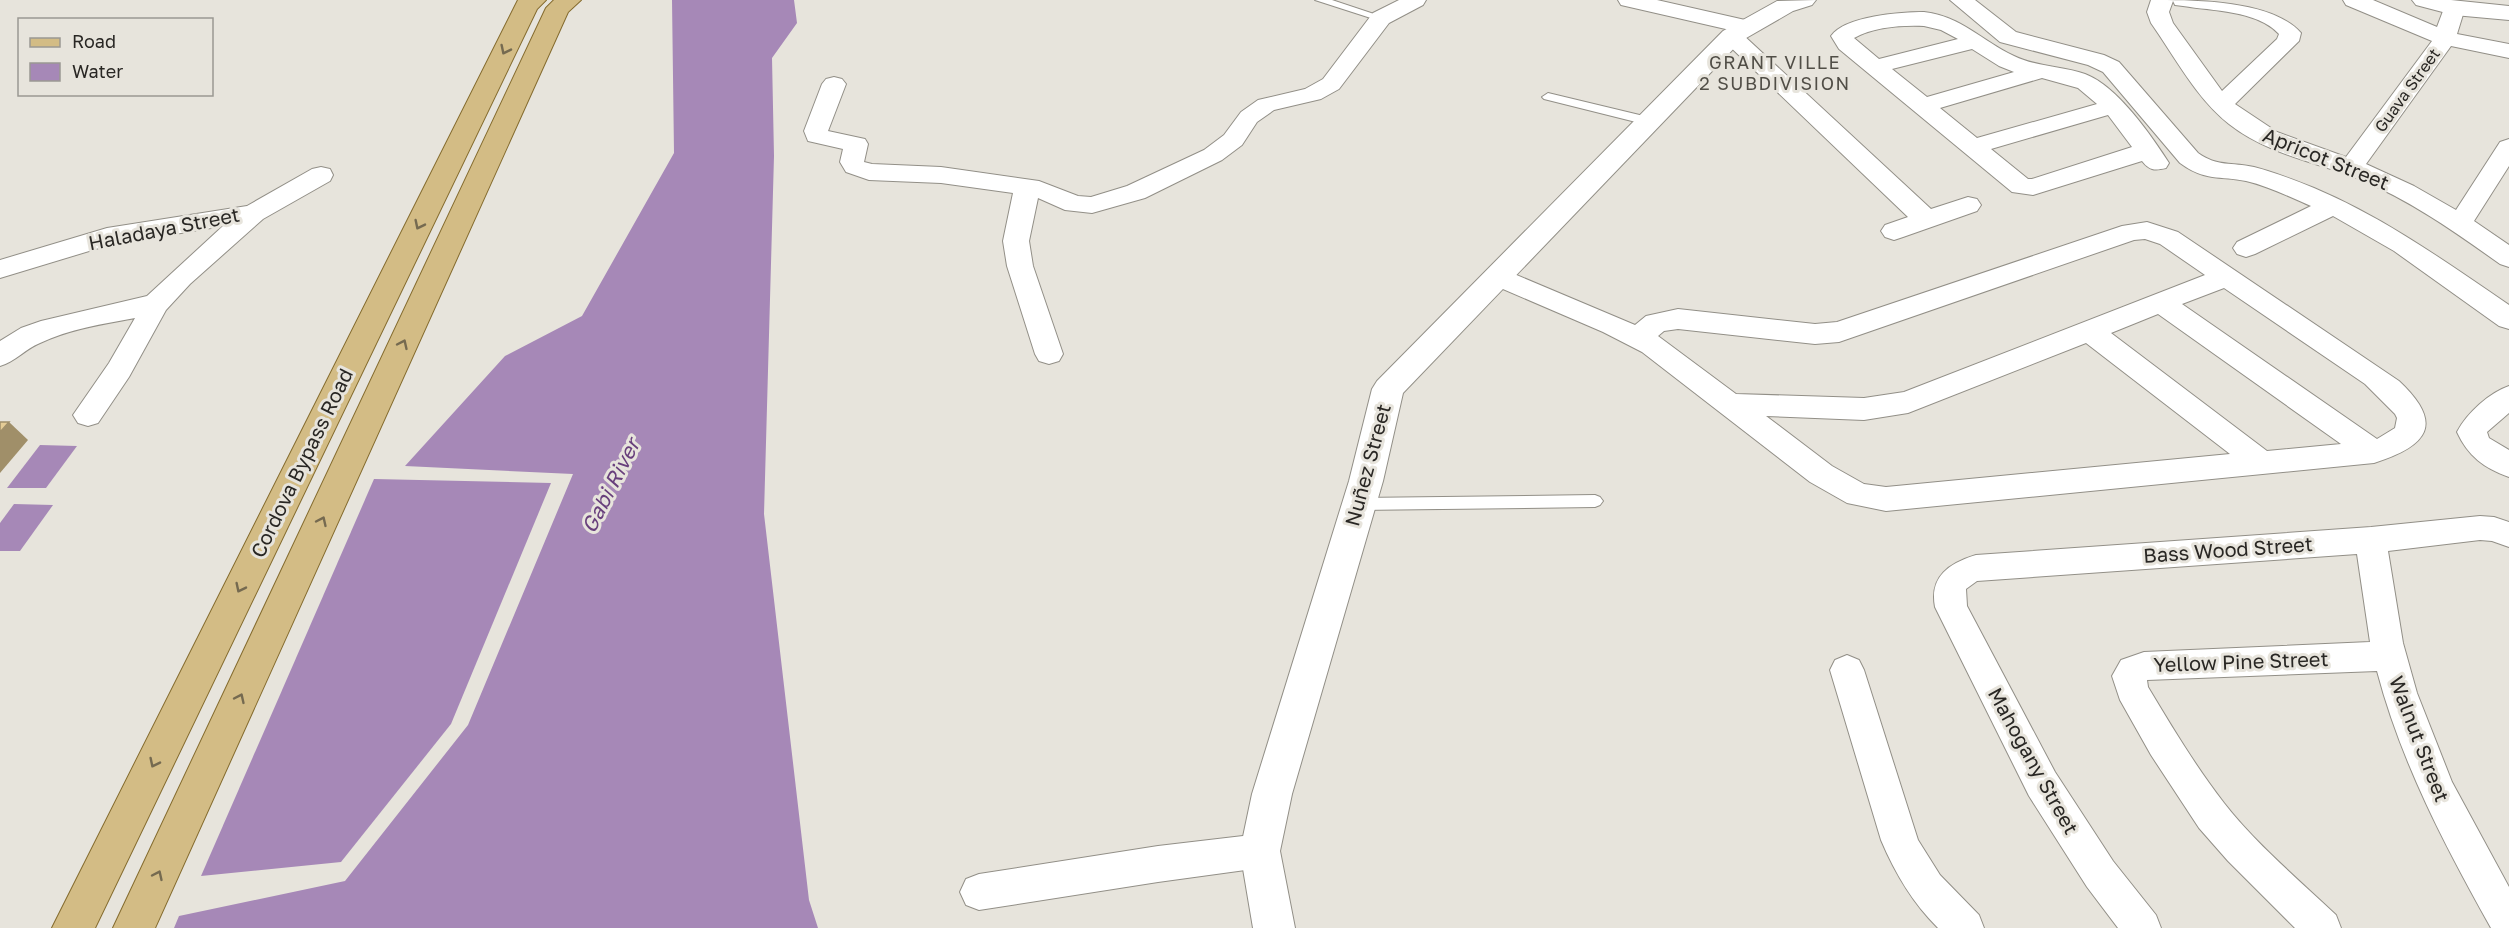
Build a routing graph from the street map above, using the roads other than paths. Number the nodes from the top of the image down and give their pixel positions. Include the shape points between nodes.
1 (534, 0) edge
2 (569, 0) edge
3 (1320, 0) edge
4 (1415, 0) edge
5 (1634, 0) edge
6 (1804, 0) edge
7 (1886, 0) edge
8 (1961, 0) edge
9 (2162, 0) edge
10 (2183, 0) edge
11 (2354, 0) edge
12 (2424, 0) edge
13 (2454, 8) junction
14 (2509, 13) edge
15 (1381, 18) junction
16 (1899, 20) junction
17 (1739, 32) junction
18 (2445, 38) junction
19 (1974, 42) junction
20 (2509, 51) edge
21 (1875, 68) junction
22 (2042, 71) junction
23 (834, 84) dead end
24 (1548, 97) dead end
25 (2222, 104) junction
26 (1921, 106) junction
27 (2111, 107) junction
28 (1648, 121) junction
29 (1971, 147) junction
30 (2509, 147) edge
31 (2351, 168) junction
32 (321, 175) dead end
33 (1027, 188) junction
34 (1968, 205) dead end
35 (2333, 207) junction
36 (254, 213) junction
37 (1927, 220) junction
38 (2460, 223) junction
39 (1894, 231) dead end
40 (2246, 248) dead end
41 (2509, 258) edge
42 (0, 269) edge
43 (1498, 277) junction
44 (2226, 277) junction
45 (2161, 303) junction
46 (156, 304) junction
47 (2509, 320) edge
48 (2089, 331) junction
49 (1638, 337) junction
50 (1050, 354) dead end
51 (0, 356) edge
52 (2509, 397) edge
53 (1729, 404) junction
54 (88, 415) dead end
55 (2374, 452) junction
56 (2262, 463) junction
57 (2509, 465) edge
58 (1595, 501) dead end
59 (1359, 504) junction
60 (2509, 534) edge
61 (2371, 540) junction
62 (1951, 582) joint
63 (268, 637) junction
64 (215, 639) junction
65 (2389, 656) junction
66 (1847, 670) dead end
67 (1260, 851) junction
68 (979, 892) dead end
69 (2509, 923) edge
70 (73, 928) edge
71 (134, 928) edge
72 (1274, 928) edge
73 (1965, 928) edge
74 (2142, 928) edge
75 (2322, 928) edge

1 -> 64 main road, Cordova Bypass Road via 527,5
63 -> 2 main road, Cordova Bypass Road via 558,9
3 - 15 lane
4 - 15 street
5 - 17 street
6 - 17 street, Nuñez Street via 1785,6
7 - 16 street
8 - 35 street via 2008,37 2111,67 2189,158 2204,168 2264,178
9 - 25 street, Apricot Street via 2158,12 2162,23
10 - 25 street via 2263,14 2290,33 2288,40
11 - 18 street
12 - 13 street
13 - 14 street
13 - 18 street, Guava Street
15 - 33 street via 1331,84 1313,94 1266,105 1249,117 1233,140 1213,154 1136,192 1092,205 1074,204
16 - 19 street via 1941,22
16 - 21 street via 1855,29 1842,36
17 - 28 street, Nuñez Street
17 - 37 street
18 - 20 street
18 - 31 street, Guava Street
19 - 21 street
19 - 22 street via 2008,62
21 - 26 street
22 - 26 street
22 - 27 street via 2091,86
23 - 33 street via 817,136 856,144 852,162 855,167 869,172 941,175
24 - 28 lane
25 - 31 street, Apricot Street via 2240,120 2279,143
26 - 29 street
27 - 29 street
27 - 29 street via 2152,157 2030,187 2013,181
28 - 43 street, Nuñez Street
30 - 38 street
31 - 38 street, Apricot Street via 2397,187
32 - 36 street, Haladaya Street
33 - 50 street via 1016,241 1020,266
34 - 37 street
35 - 40 street
35 - 47 street via 2398,241
36 - 42 street, Haladaya Street via 107,237
36 - 46 street
37 - 39 street
38 - 41 street, Apricot Street
43 - 49 street
43 - 59 street, Nuñez Street via 1388,389
44 - 45 street
44 - 49 street via 2169,238 2140,230 1839,332 1815,334 1678,319 1656,323
44 - 55 street via 2375,377 2404,401 2413,416 2408,434
45 - 48 street
45 - 55 street
46 - 51 street via 47,329 27,336
46 - 54 street
48 - 53 street via 1892,406 1864,409
48 - 56 street
49 - 53 street
52 - 57 street via 2472,432 2478,445
53 - 56 street via 1821,474 1858,495 1886,499
55 - 56 street
58 - 59 lane
59 - 67 street, Nuñez Street via 1272,794
60 - 61 street, Bass Wood Street via 2480,528
61 - 62 street, Bass Wood Street via 1976,568
61 - 65 street, Walnut Street
62 - 74 street, Mahogany Street via 1951,607 2042,784 2095,867
63 - 64 main road
71 -> 63 main road, Cordova Bypass Road
64 -> 70 main road, Cordova Bypass Road
65 - 69 street, Walnut Street via 2434,784
65 - 75 street, Yellow Pine Street via 2144,666 2129,676 2132,690 2163,744 2212,816
66 - 73 street via 1906,859 1923,884
67 - 68 street
67 - 72 street, Nuñez Street

